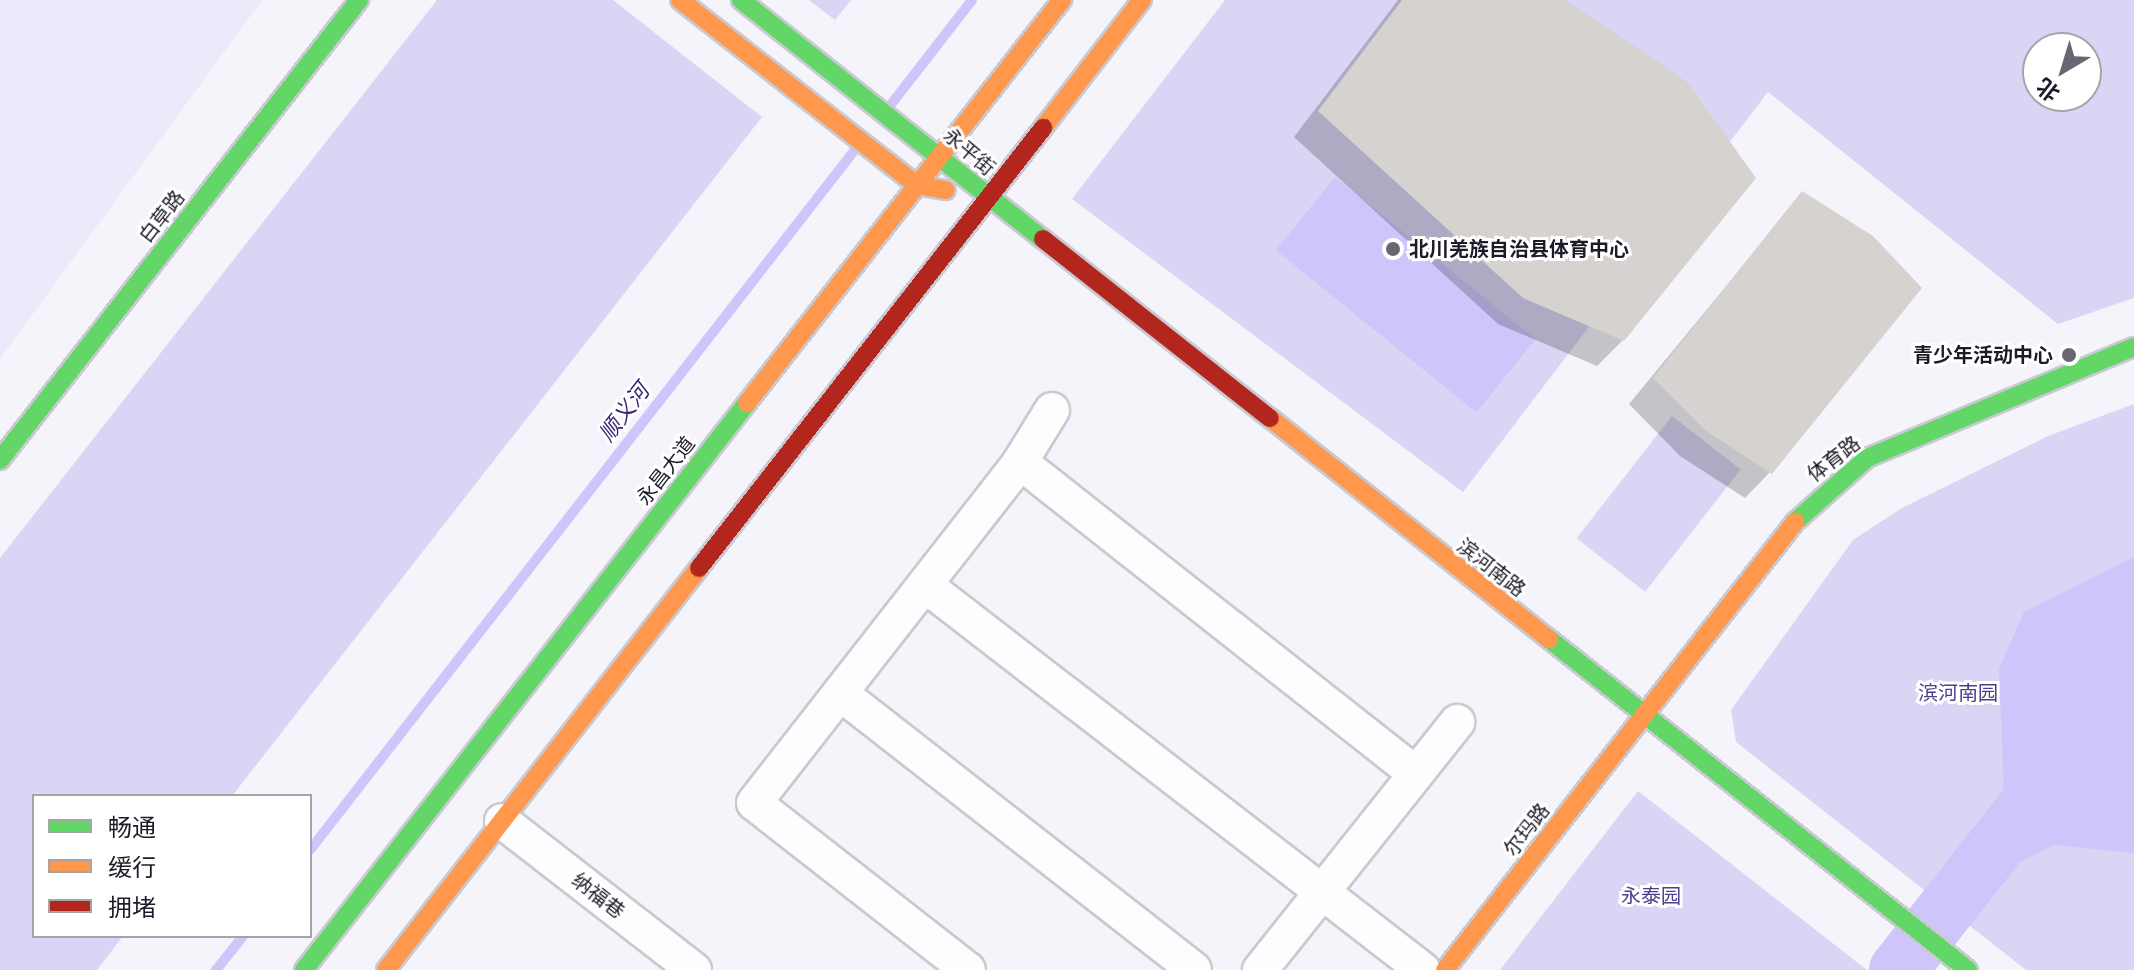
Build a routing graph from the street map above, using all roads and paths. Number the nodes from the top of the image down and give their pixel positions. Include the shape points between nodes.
1 (359, 0) edge
2 (680, 0) edge
3 (741, 0) edge
4 (1062, 0) edge
5 (1142, 0) edge
6 (940, 156) junction
7 (917, 185) junction
8 (988, 198) junction
9 (2134, 347) edge
10 (1052, 410) dead end
11 (0, 460) edge
12 (1020, 462) junction
13 (925, 585) junction
14 (840, 693) junction
15 (1644, 716) junction
16 (1457, 722) dead end
17 (1416, 774) junction
18 (502, 821) junction
19 (1322, 892) junction
20 (955, 966) edge
21 (1967, 969) edge
22 (304, 970) edge
23 (386, 970) edge
24 (694, 970) edge
25 (1194, 970) edge
26 (1260, 970) edge
27 (1423, 970) edge
28 (1445, 970) edge

1 - 11 street, 白草路
2 - 7 street, 永平街
3 - 6 street, 永平街
4 - 6 street, 永昌大道
5 - 8 street
6 - 7 street, 永昌大道
6 - 8 street, 永平街
7 - 8 street, 永平街
7 - 22 street, 永昌大道
8 - 15 street, 滨河南路
8 - 18 street
9 - 15 street, 体育路 via 1914,435 1867,458 1831,485 1799,517
10 - 12 street
12 - 13 street
12 - 17 street
13 - 14 street
13 - 19 street
14 - 20 street via 754,803
14 - 25 street
15 - 21 street, 滨河南路
15 - 28 street, 尔玛路
16 - 17 street
17 - 19 street
18 - 23 street
18 - 24 street, 纳福巷
19 - 26 street
19 - 27 street

